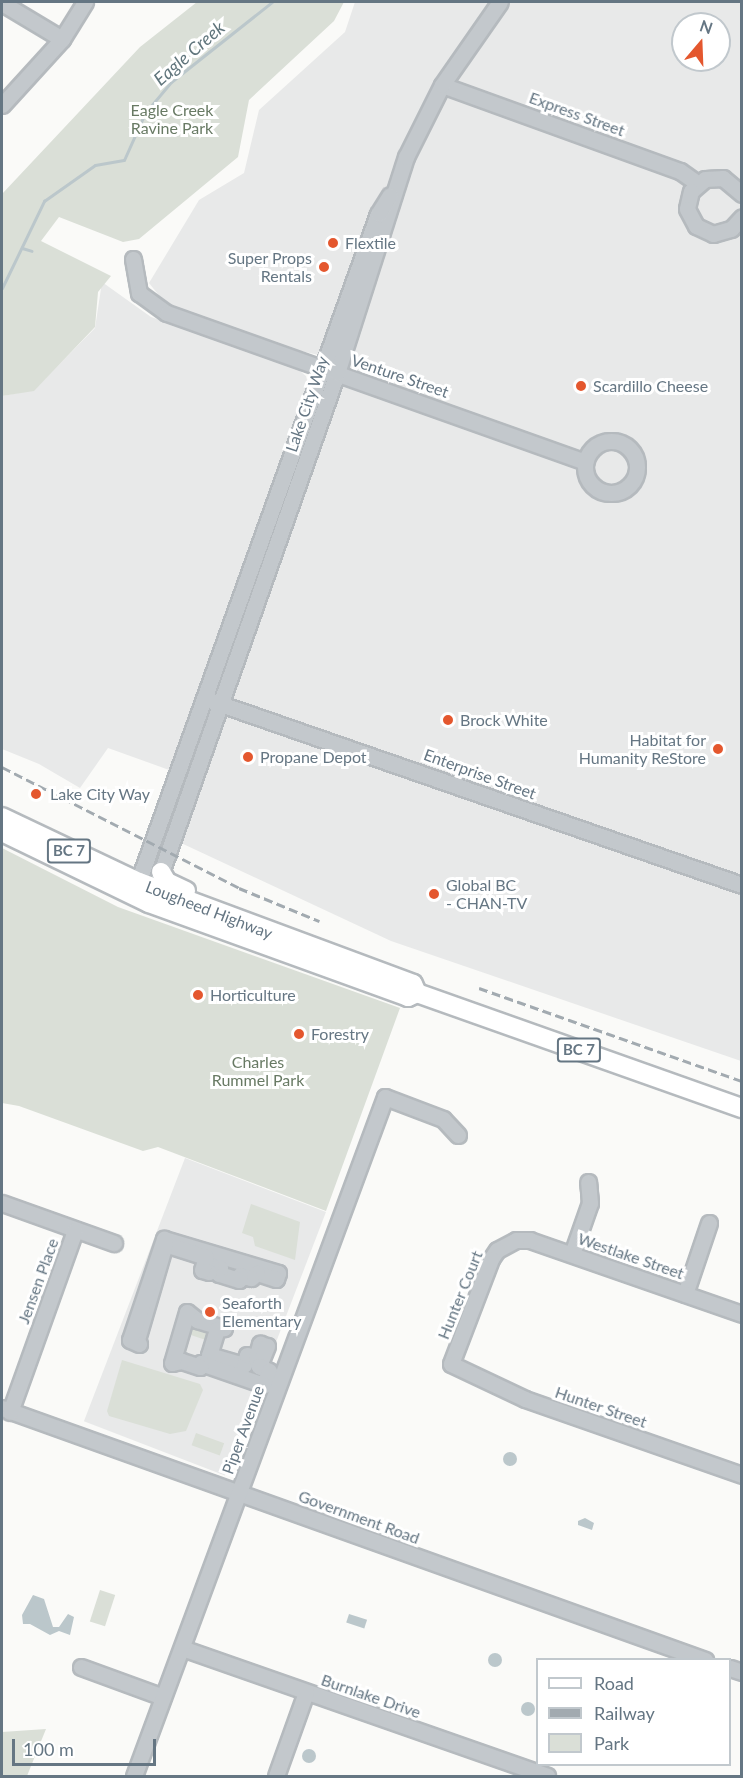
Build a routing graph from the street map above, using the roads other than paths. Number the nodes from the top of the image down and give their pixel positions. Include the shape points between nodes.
1 (85, 2) edge
2 (500, 2) edge
3 (2, 3) edge
4 (62, 39) junction
5 (442, 85) junction
6 (2, 105) edge
7 (697, 183) junction
8 (741, 194) edge
9 (741, 217) edge
10 (133, 259) dead end
11 (330, 370) junction
12 (585, 462) dead end
13 (205, 700) junction
14 (220, 704) junction
15 (2, 816) edge
16 (2, 832) edge
17 (741, 885) edge
18 (147, 888) junction
19 (417, 993) junction
20 (741, 1107) edge
21 (459, 1135) dead end
22 (588, 1182) dead end
23 (2, 1203) edge
24 (709, 1223) dead end
25 (75, 1230) junction
26 (164, 1239) joint
27 (114, 1243) dead end
28 (507, 1243) joint
29 (572, 1254) junction
30 (685, 1294) junction
31 (187, 1312) joint
32 (741, 1314) edge
33 (451, 1364) joint
34 (6, 1410) edge
35 (741, 1475) edge
36 (239, 1493) junction
37 (182, 1648) junction
38 (702, 1658) edge
39 (81, 1667) dead end
40 (306, 1692) junction
41 (164, 1697) junction
42 (134, 1776) edge
43 (276, 1776) edge
44 (548, 1776) edge

1 - 4 street
2 - 5 street, Lake City Way
3 - 4 street
4 - 6 street
5 - 7 street, Express Street via 680,171
5 - 11 street, Lake City Way via 396,185 389,219
7 - 8 street via 723,178
7 - 9 street via 687,209 696,226 722,233
10 - 11 street, Venture Street via 139,293 167,313
11 - 12 street, Venture Street
11 - 13 street, Lake City Way
11 - 14 street, Lake City Way
13 - 14 street, Enterprise Street
13 - 18 street, Lake City Way
14 - 17 street, Enterprise Street
14 - 18 street, Lake City Way
15 - 18 main road, Lougheed Highway / BC 7
16 - 18 main road, Lougheed Highway / BC 7
18 - 19 main road, Lougheed Highway / BC 7 via 408,997
18 - 19 main road, Lougheed Highway / BC 7 via 413,984
19 - 20 main road, Lougheed Highway / BC 7
21 - 36 street, Piper Avenue via 443,1119 385,1097
22 - 29 street via 590,1203
23 - 25 street, Jensen Place
24 - 30 street
25 - 27 street, Jensen Place
25 - 34 street, Jensen Place
26 - 26 street via 278,1273 276,1279 257,1273 251,1278 240,1275 239,1280 219,1274 220,1268 211,1265 209,1272 202,1270 206,1257 165,1244 137,1340 140,1344 131,1341
28 - 29 street, Westlake Street via 530,1240
28 - 33 street, Hunter Court via 491,1259
29 - 30 street, Westlake Street
30 - 32 street, Westlake Street
31 - 31 street via 197,1320 224,1328 217,1329 209,1355 244,1365 247,1356 256,1358 260,1344 267,1346 258,1366 269,1371 264,1385 201,1363 200,1367 182,1361 172,1364
33 - 35 street, Hunter Street via 525,1399
34 - 36 street, Government Road
36 - 37 street, Piper Avenue
36 - 38 street, Government Road
37 - 40 street, Burnlake Drive
37 - 41 street, Piper Avenue
39 - 41 street
40 - 43 street
40 - 44 street, Burnlake Drive
41 - 42 street, Piper Avenue

